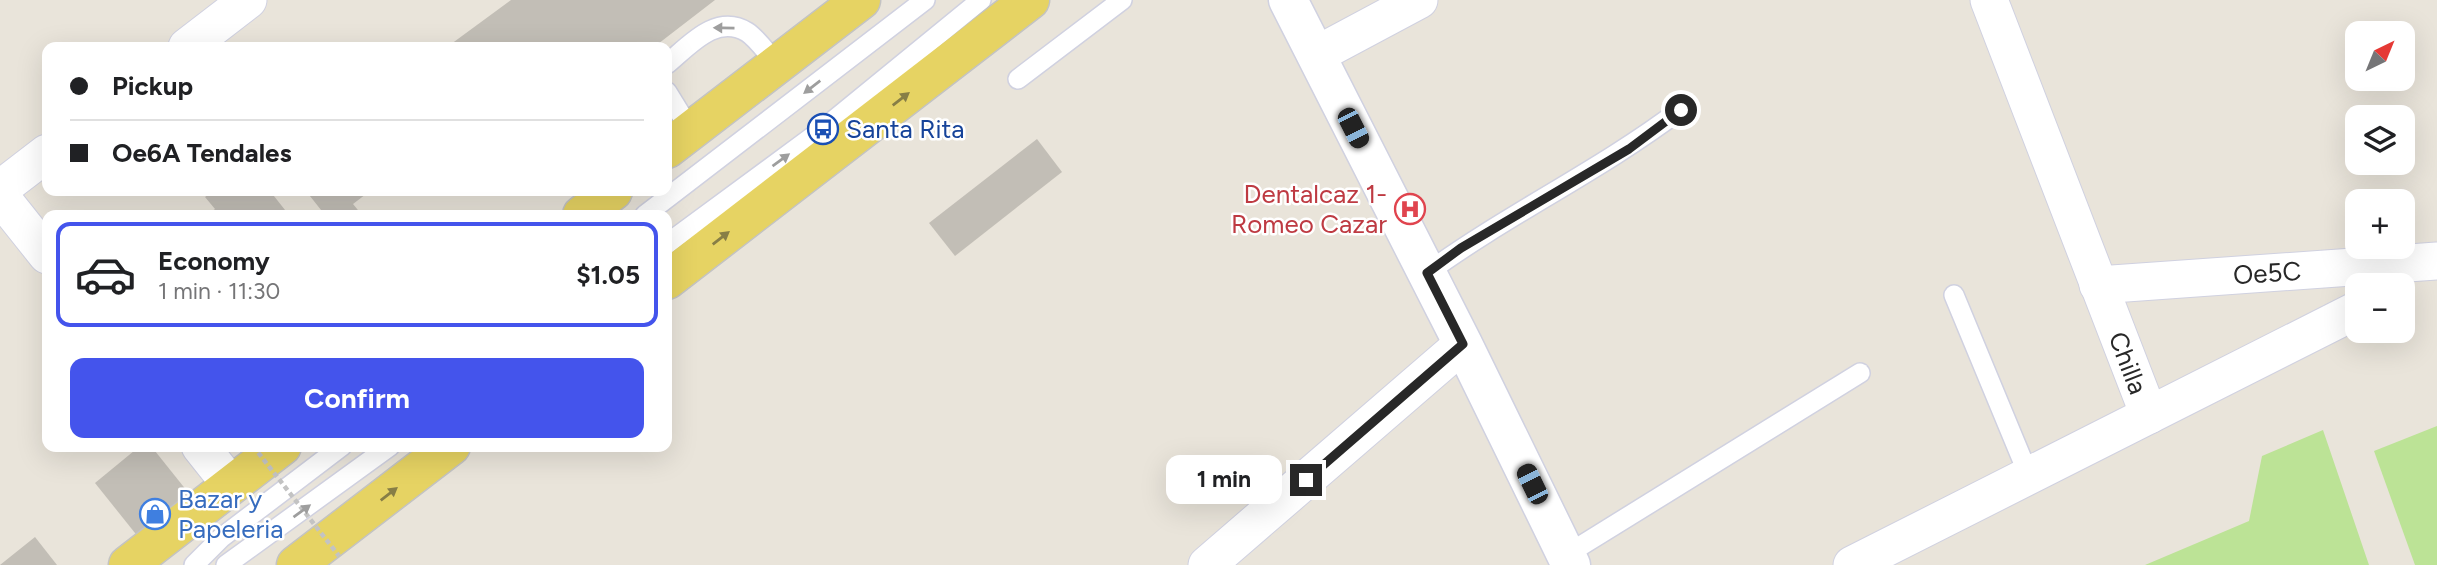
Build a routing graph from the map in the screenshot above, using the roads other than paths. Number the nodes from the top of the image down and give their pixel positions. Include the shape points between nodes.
1 (861, 0) edge
2 (925, 0) edge
3 (981, 0) edge
4 (1030, 0) edge
5 (1122, 0) edge
6 (1288, 0) edge
7 (1419, 0) edge
8 (1989, 0) edge
9 (229, 6) edge
10 (192, 42) edge
11 (1316, 55) junction
12 (672, 60) edge
13 (777, 64) junction
14 (1018, 79) dead end
15 (1681, 110) dead end
16 (672, 112) edge
17 (679, 140) edge
18 (42, 157) edge
19 (0, 189) edge
20 (672, 194) edge
21 (0, 196) edge
22 (607, 196) edge
23 (670, 196) edge
24 (588, 210) edge
25 (652, 210) edge
26 (672, 239) edge
27 (42, 249) edge
28 (2437, 261) edge
29 (2437, 270) edge
30 (1427, 273) junction
31 (672, 276) edge
32 (2415, 281) edge
33 (2098, 285) junction
34 (1954, 295) dead end
35 (2345, 316) edge
36 (1463, 344) junction
37 (1860, 373) dead end
38 (2149, 415) junction
39 (205, 452) edge
40 (274, 452) edge
41 (334, 452) edge
42 (382, 452) edge
43 (443, 452) edge
44 (2029, 476) junction
45 (231, 485) junction
46 (1568, 560) edge
47 (128, 565) edge
48 (194, 565) edge
49 (226, 565) edge
50 (296, 565) edge
51 (1207, 565) edge
52 (1852, 565) edge

1 - 13 main road
2 -> 20 lane
26 -> 3 lane via 823,129
31 -> 4 main road
5 - 14 lane
6 - 11 street
7 - 11 street
8 - 33 street, Chilla
9 - 10 street
11 - 30 street
13 -> 12 lane via 748,32 733,27 712,27
13 - 17 main road
15 - 30 lane via 1629,149 1461,248
16 - 17 lane
18 - 19 street
21 - 27 street
22 - 24 main road
23 -> 25 lane
28 - 33 street, Oe5C
29 - 32 street
30 - 36 street
33 - 38 street, Chilla
34 - 44 lane
35 - 38 street
36 - 46 street
36 - 51 street
37 - 46 lane
38 - 44 street, Chilla
39 - 45 street
40 - 45 main road
41 - 48 lane via 221,538
49 -> 42 lane
50 -> 43 main road
44 - 52 street, Chilla
45 - 47 main road

